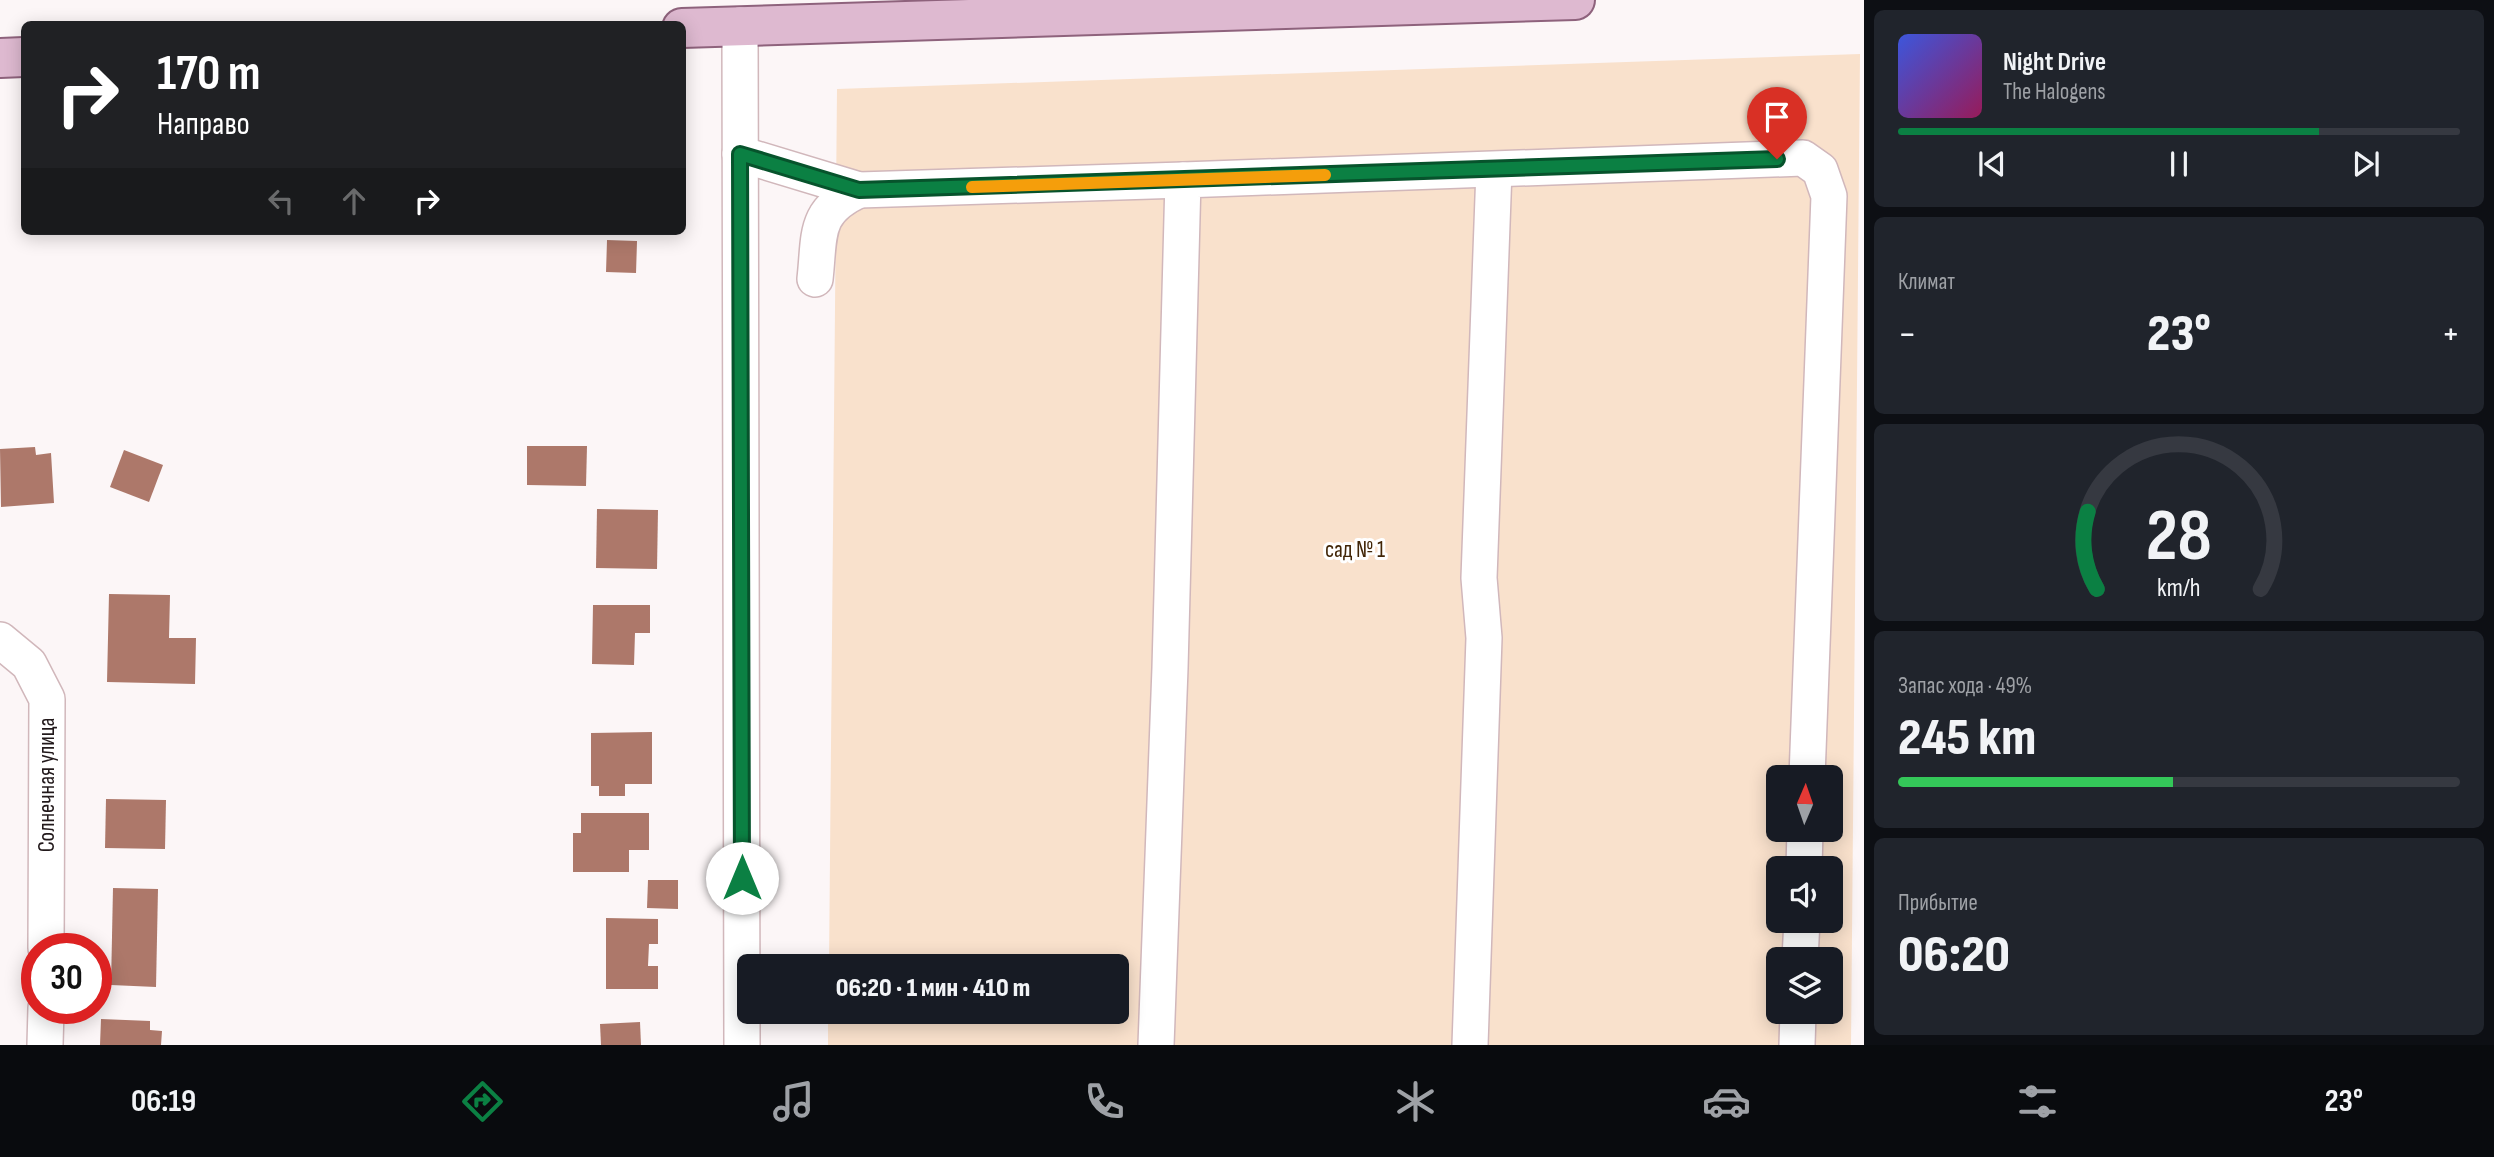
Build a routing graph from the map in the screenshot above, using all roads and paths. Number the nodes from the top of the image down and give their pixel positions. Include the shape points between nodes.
1 (1575, 0) edge
2 (1191, 6) edge
3 (877, 10) edge
4 (740, 25) junction
5 (686, 28) edge
6 (21, 57) edge
7 (0, 58) edge
8 (740, 154) junction
9 (1494, 170) junction
10 (1183, 180) junction
11 (859, 190) junction
12 (815, 279) dead end
13 (0, 640) edge
14 (1807, 765) edge
15 (46, 933) edge
16 (46, 1024) edge
17 (1798, 1024) edge
18 (45, 1045) edge
19 (742, 1045) edge
20 (1156, 1045) edge
21 (1470, 1045) edge
22 (1797, 1045) edge

1 - 2 main road
2 - 3 main road
3 - 4 main road
4 - 5 main road
4 - 8 street
6 - 7 main road
8 - 11 street
8 - 19 street
9 - 10 street
9 - 14 street via 1803,158 1819,170 1829,196
9 - 21 street via 1479,578 1484,652
10 - 11 street
10 - 20 street
11 - 12 street via 827,210
13 - 15 street, Солнечная улица via 29,664 47,698
16 - 18 street
17 - 22 street

